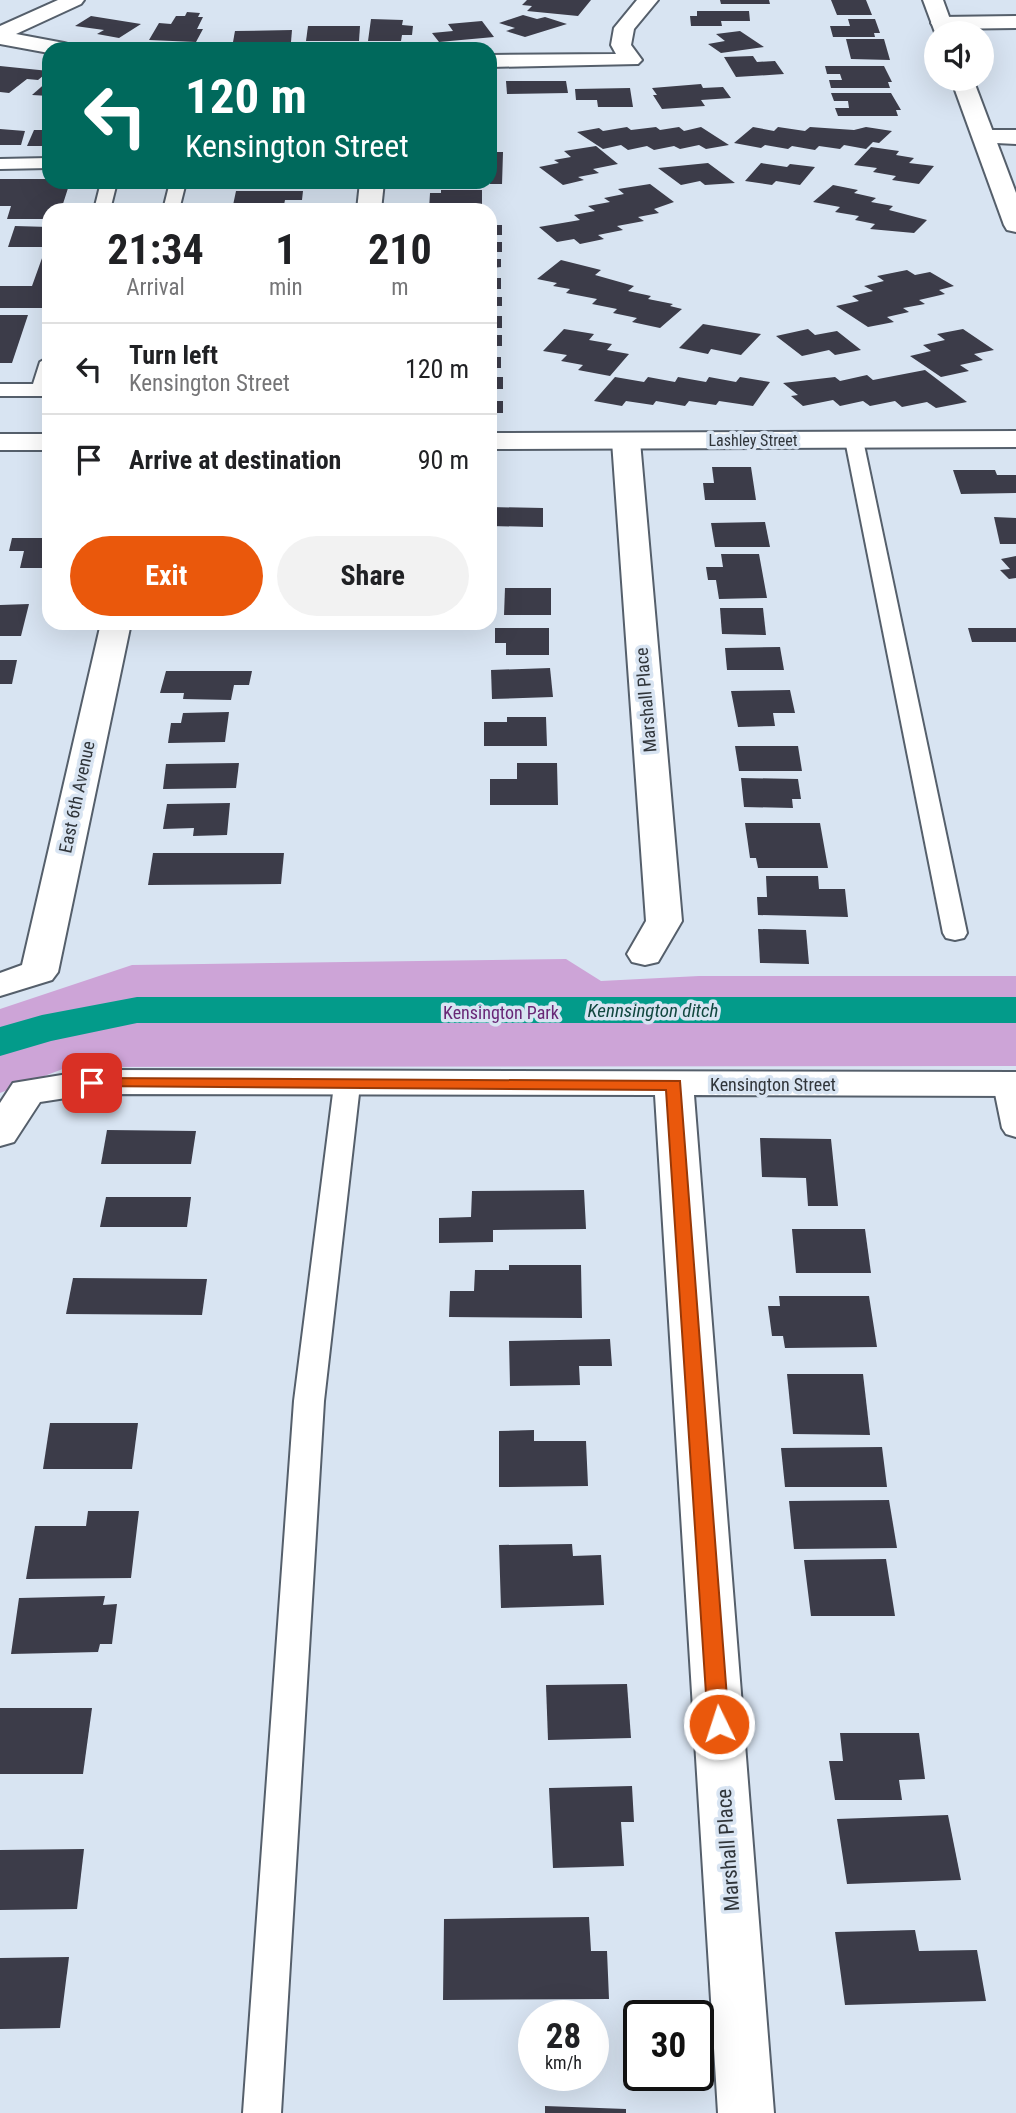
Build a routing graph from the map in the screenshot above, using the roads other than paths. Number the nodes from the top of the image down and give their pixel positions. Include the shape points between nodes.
1 (74, 0) edge
2 (648, 0) edge
3 (933, 0) edge
4 (940, 21) edge
5 (1016, 22) edge
6 (994, 24) edge
7 (0, 36) edge
8 (42, 45) edge
9 (497, 61) edge
10 (967, 91) edge
11 (1016, 136) edge
12 (984, 137) junction
13 (42, 163) edge
14 (0, 164) edge
15 (1016, 225) edge
16 (0, 390) edge
17 (42, 390) edge
18 (1016, 439) edge
19 (854, 440) junction
20 (497, 441) edge
21 (626, 441) junction
22 (0, 442) edge
23 (42, 442) edge
24 (114, 630) edge
25 (955, 933) dead end
26 (645, 954) dead end
27 (0, 985) edge
28 (1011, 1084) edge
29 (347, 1085) junction
30 (674, 1085) junction
31 (1016, 1128) edge
32 (0, 1133) edge
33 (262, 2113) edge
34 (746, 2113) edge

1 - 7 street
2 - 9 street via 624,28 621,45 631,60
3 - 4 street
5 - 6 street
7 - 8 street
10 - 12 street
11 - 12 street
12 - 15 street
13 - 14 lane
16 - 17 lane
18 - 19 street, Lashley Street
19 - 21 street, Lashley Street
19 - 25 lane
20 - 21 street, Lashley Street
21 - 26 street, Marshall Place via 664,922
22 - 23 street
24 - 27 street, East 6th Avenue via 39,972
28 - 30 street, Kensington Street
28 - 31 lane
29 - 30 street, Kensington Street
29 - 32 street, Kensington Street via 92,1083 27,1092
29 - 33 lane via 309,1401
30 - 34 street, Marshall Place

